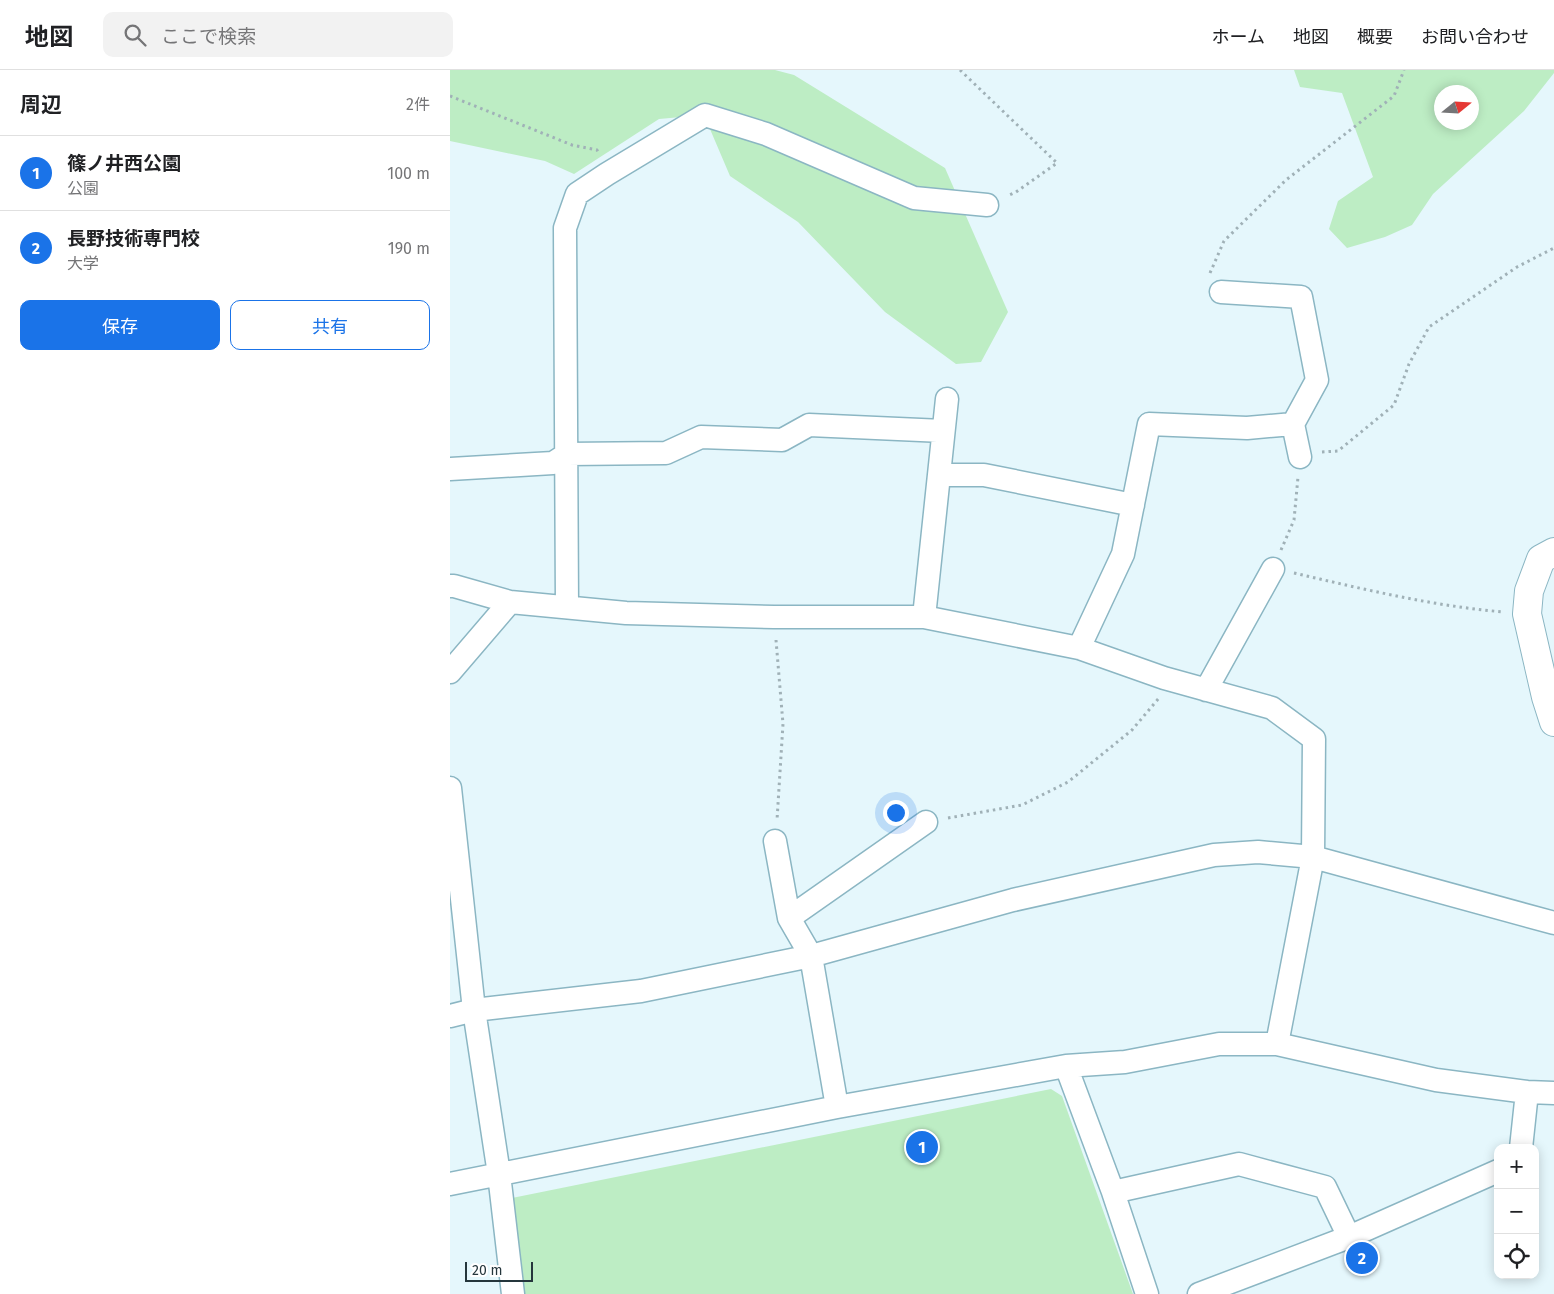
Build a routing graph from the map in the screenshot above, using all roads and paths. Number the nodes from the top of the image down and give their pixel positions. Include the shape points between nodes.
1 (960, 70) edge
2 (1404, 70) edge
3 (450, 96) edge
4 (606, 174) junction
5 (987, 205) joint
6 (1554, 248) edge
7 (1221, 292) joint
8 (947, 399) dead end
9 (1293, 424) junction
10 (943, 431) junction
11 (566, 454) junction
12 (1300, 457) junction
13 (450, 470) edge
14 (939, 475) junction
15 (1132, 506) junction
16 (1554, 552) edge
17 (1273, 568) junction
18 (450, 586) edge
19 (510, 602) junction
20 (568, 607) junction
21 (1527, 614) junction
22 (774, 617) junction
23 (924, 617) junction
24 (1080, 648) junction
25 (450, 672) edge
26 (1174, 681) junction
27 (1206, 690) junction
28 (1554, 722) edge
29 (450, 788) edge
30 (926, 822) joint
31 (775, 841) joint
32 (1313, 857) junction
33 (788, 918) junction
34 (1554, 923) edge
35 (810, 956) junction
36 (474, 1010) junction
37 (450, 1016) edge
38 (1277, 1044) junction
39 (1066, 1066) junction
40 (1527, 1092) junction
41 (1554, 1093) edge
42 (837, 1107) junction
43 (1521, 1144) edge
44 (1494, 1173) edge
45 (499, 1174) junction
46 (450, 1184) edge
47 (1113, 1192) junction
48 (1349, 1237) junction
49 (513, 1294) edge
50 (1146, 1294) edge
51 (1199, 1294) edge

1 - 5 path via 1057,163 1016,192
2 - 7 path via 1394,96 1286,180 1224,241 1206,282
3 - 4 path via 572,145 597,150
4 - 5 street via 705,115 766,134 914,198
4 - 11 street via 577,194 565,228
6 - 12 path via 1517,267 1429,327 1409,364 1394,406 1338,451
7 - 9 street via 1301,297 1317,380
8 - 10 street
9 - 12 street
9 - 15 street via 1247,428 1149,424
10 - 11 street via 809,425 782,440 701,437 666,453
10 - 14 street
11 - 13 street via 552,464
11 - 20 street
12 - 17 path via 1294,520
14 - 15 street via 984,475
14 - 23 street
15 - 24 street via 1123,554
16 - 21 main road via 1541,559 1529,591
17 - 21 path via 1394,596 1471,609
17 - 27 street
18 - 19 street
19 - 20 street
19 - 25 street
20 - 22 street via 626,613
21 - 28 main road
22 - 23 street
22 - 31 path via 783,724
23 - 24 street
24 - 26 street
26 - 27 street
26 - 30 path via 1132,730 1068,782 1022,805
27 - 32 street via 1272,708 1314,739
29 - 36 street
30 - 33 street
31 - 33 street
32 - 34 street
32 - 35 street via 1258,852 1214,855 1013,900
32 - 38 street
33 - 35 street
35 - 36 street via 641,991
35 - 42 street
36 - 37 street
36 - 45 street
38 - 39 street via 1219,1044 1125,1062
38 - 40 street via 1436,1080
39 - 42 street
39 - 47 street
40 - 41 street
40 - 43 street
42 - 45 street
44 - 48 street
45 - 46 street
45 - 49 street
47 - 48 street via 1239,1164 1325,1187
47 - 50 street
48 - 51 street

